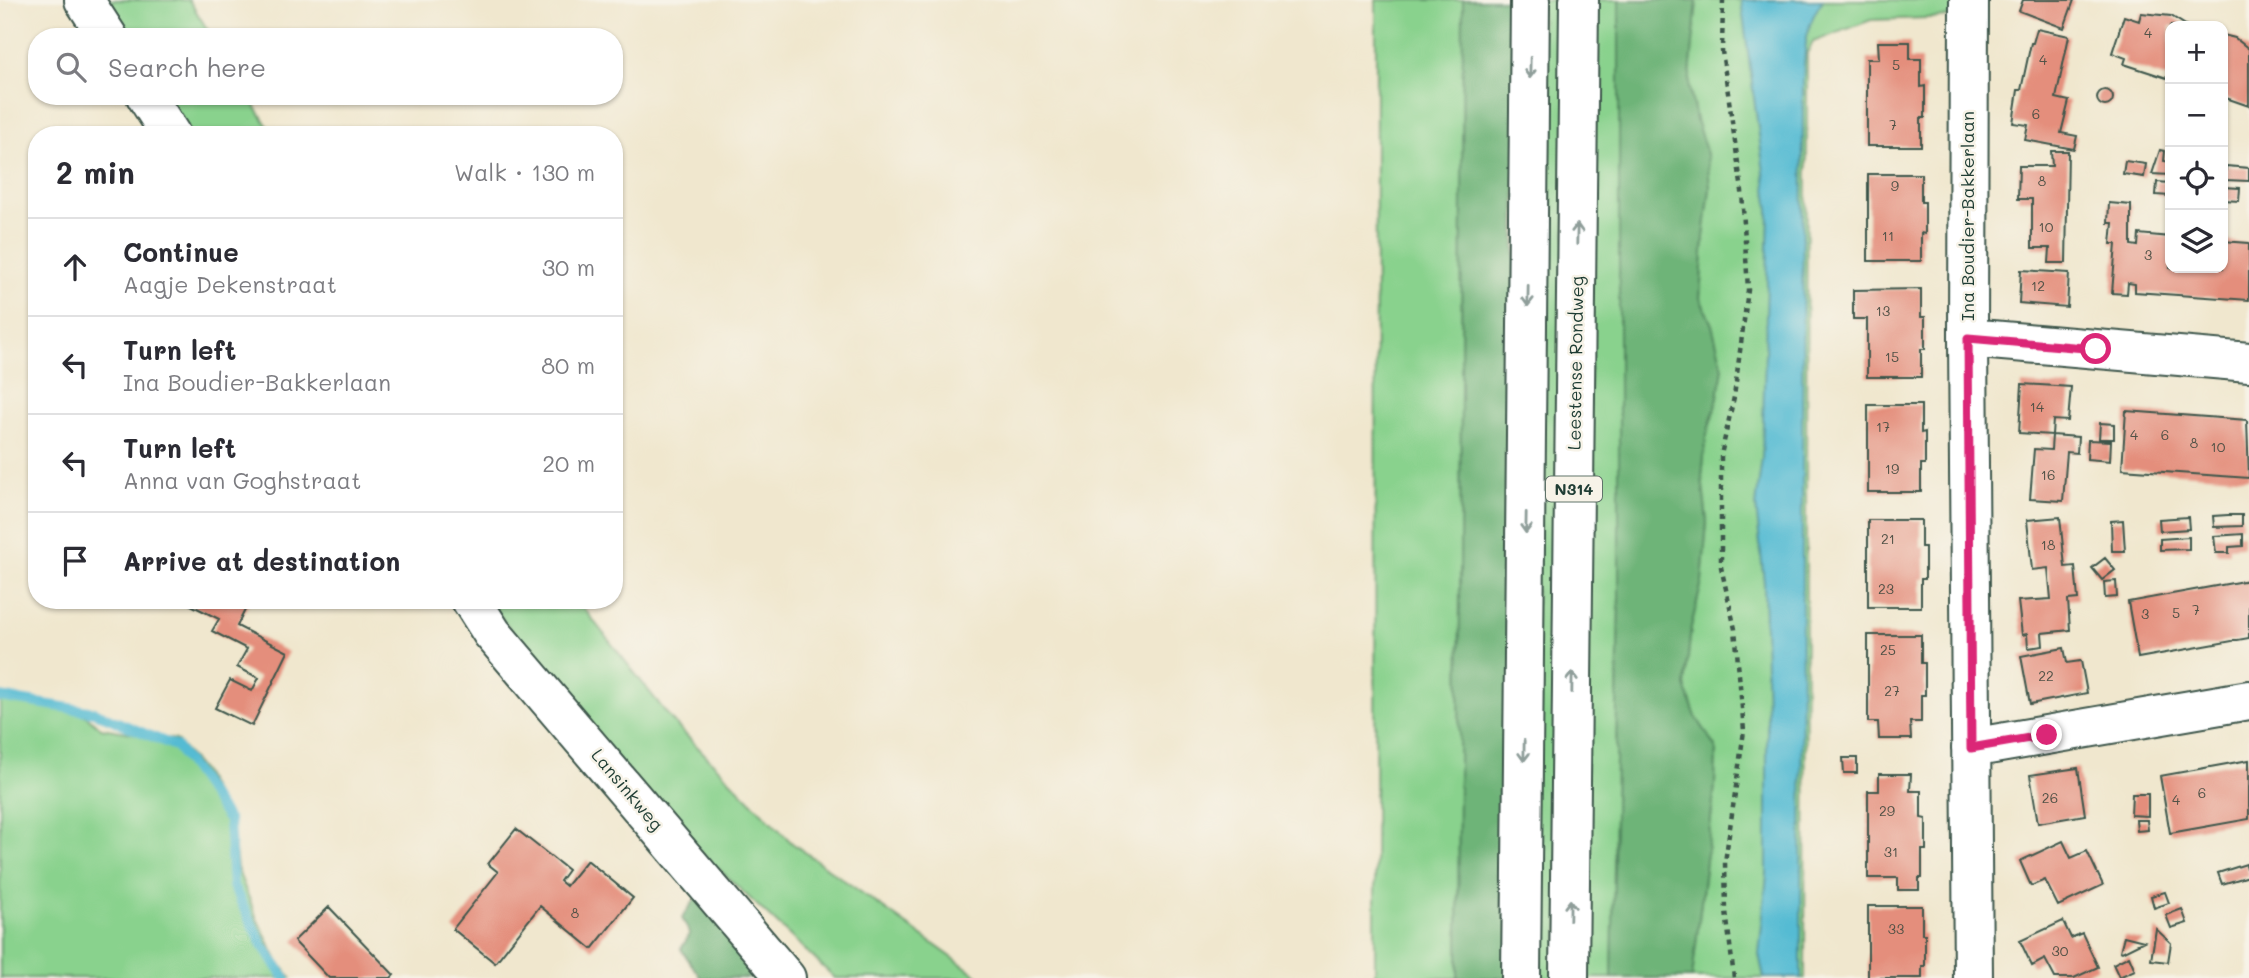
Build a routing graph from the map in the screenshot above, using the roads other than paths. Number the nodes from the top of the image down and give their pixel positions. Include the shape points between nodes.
1 (84, 0) edge
2 (1531, 0) edge
3 (1579, 0) edge
4 (1969, 0) edge
5 (102, 28) edge
6 (152, 105) edge
7 (165, 126) edge
8 (1968, 338) junction
9 (2249, 362) edge
10 (477, 609) edge
11 (2249, 700) edge
12 (1971, 748) junction
13 (786, 978) edge
14 (1521, 978) edge
15 (1569, 978) edge
16 (1973, 978) edge

1 - 5 street
2 -> 14 street, N314
15 -> 3 street, Leestense Rondweg / N314
4 - 8 street, Ina Boudier-Bakkerlaan
6 - 7 street
8 - 9 street
8 - 12 street, Ina Boudier-Bakkerlaan
10 - 13 street, Lansinkweg via 492,633
11 - 12 street
12 - 16 street, Ina Boudier-Bakkerlaan

